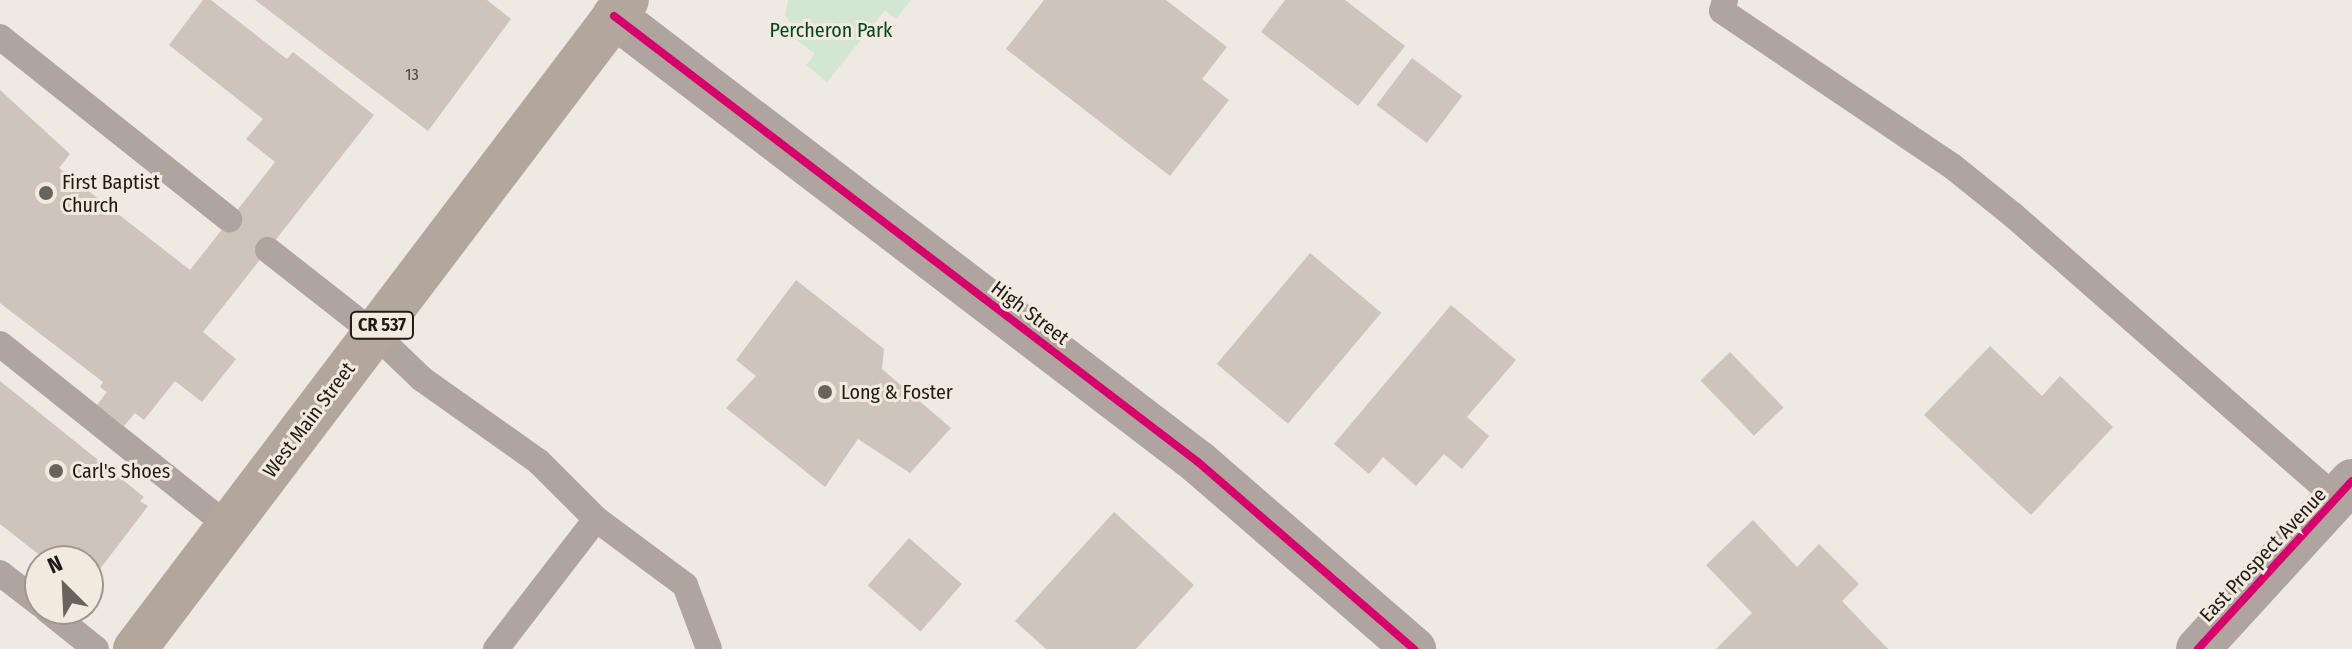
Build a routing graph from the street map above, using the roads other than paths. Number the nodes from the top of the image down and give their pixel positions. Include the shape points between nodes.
1 (1718, 4) edge
2 (621, 8) edge
3 (0, 37) edge
4 (229, 219) dead end
5 (268, 250) dead end
6 (375, 334) junction
7 (0, 344) edge
8 (2344, 490) edge
9 (596, 519) junction
10 (228, 526) junction
11 (0, 573) edge
12 (24, 592) edge
13 (66, 625) edge
14 (96, 649) edge
15 (135, 649) edge
16 (496, 649) edge
17 (709, 649) edge
18 (1414, 649) edge
19 (2198, 649) edge

1 - 8 lane via 1952,166
2 - 6 main road, West Main Street / CR 537
2 - 18 street, High Street via 1198,462
3 - 4 lane
5 - 6 lane
6 - 9 lane via 422,379 538,461
6 - 10 main road, West Main Street / CR 537
7 - 10 lane
8 - 19 street, East Prospect Avenue
9 - 16 lane
9 - 17 lane via 685,585
10 - 15 main road, West Main Street / CR 537
11 - 12 lane
13 - 14 lane

